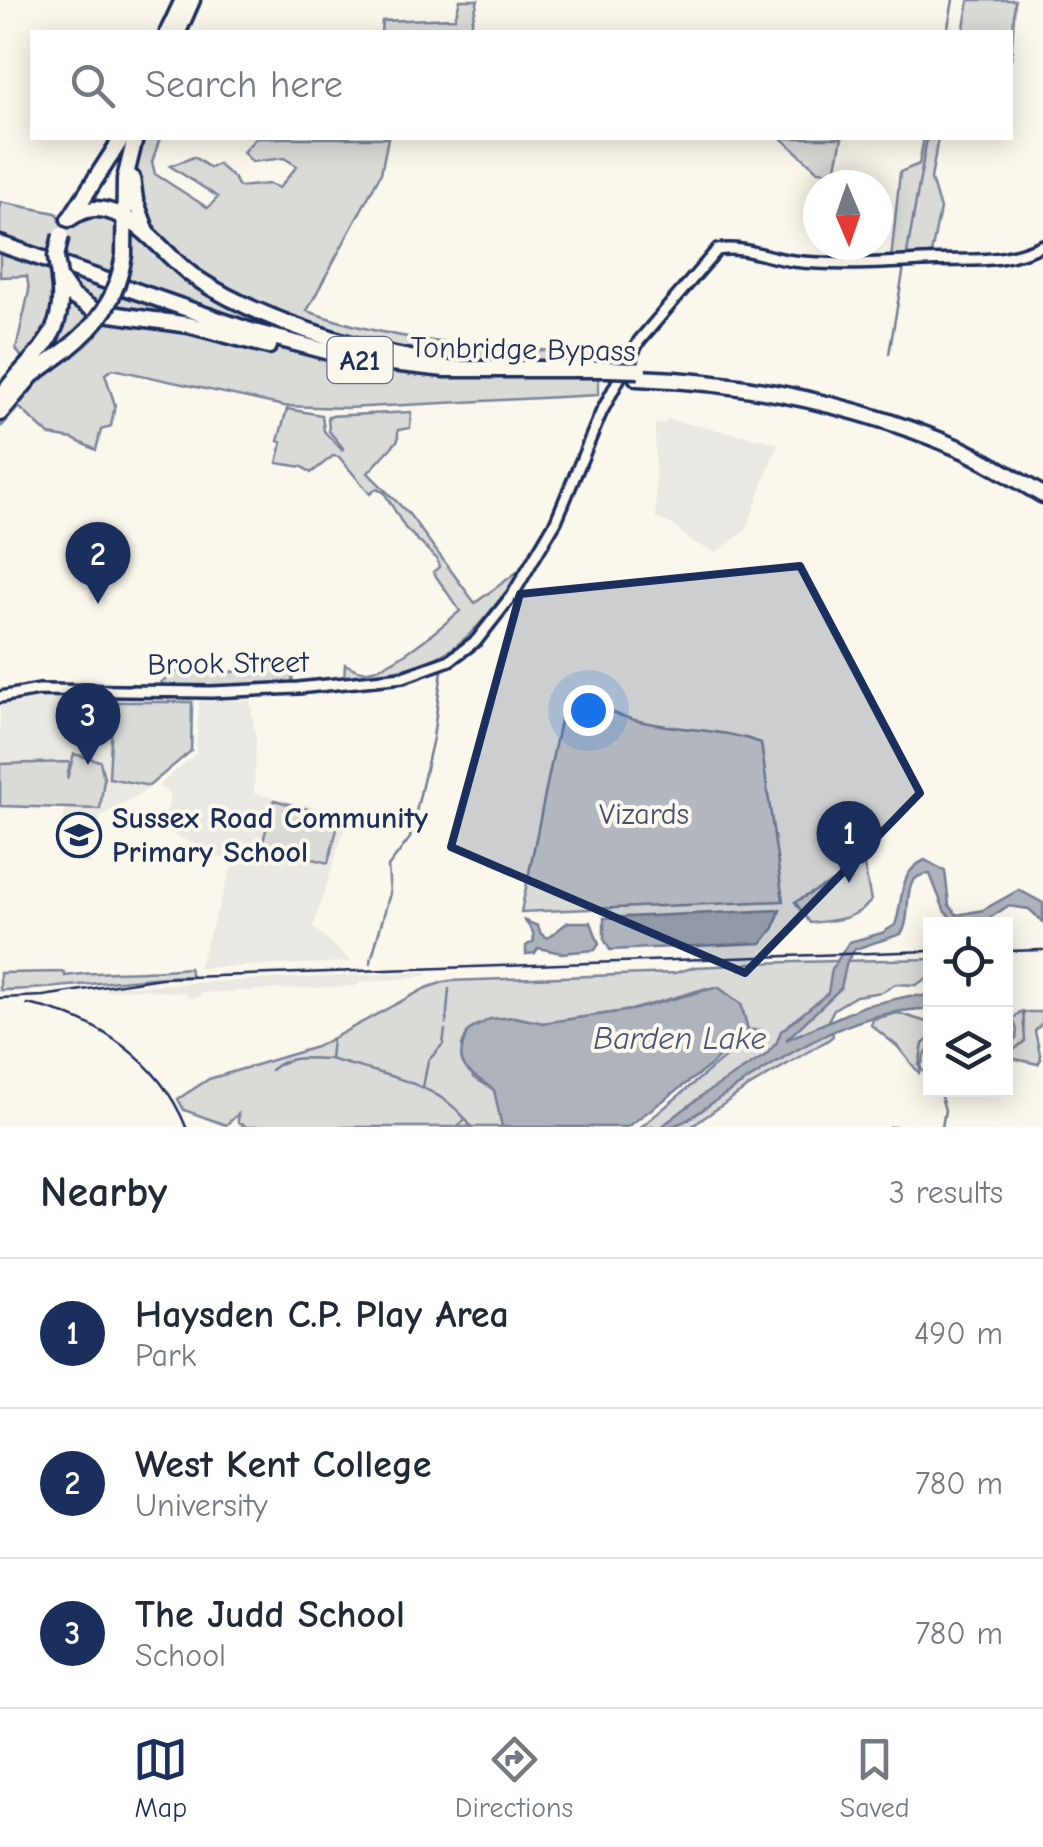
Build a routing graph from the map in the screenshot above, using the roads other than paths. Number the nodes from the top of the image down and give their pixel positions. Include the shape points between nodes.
1 (183, 0) edge
2 (192, 0) edge
3 (169, 30) edge
4 (179, 30) edge
5 (121, 140) edge
6 (135, 140) edge
7 (136, 140) edge
8 (69, 219) junction
9 (124, 223) junction
10 (0, 244) edge
11 (155, 244) junction
12 (1043, 245) edge
13 (0, 251) edge
14 (62, 285) junction
15 (270, 346) junction
16 (516, 369) junction
17 (607, 373) junction
18 (638, 374) junction
19 (0, 398) edge
20 (0, 413) edge
21 (1043, 487) edge
22 (1043, 495) edge
23 (0, 697) edge

1 - 3 highway
2 - 4 highway
5 - 8 highway
6 - 9 highway via 126,167
7 - 11 highway via 133,191
8 - 9 highway via 102,208
8 - 14 highway, bridge via 56,256
9 - 11 highway
9 - 20 highway, bridge via 124,254 109,307 96,326 21,385
10 - 16 highway, Tonbridge Bypass / A21 via 322,352 408,367
11 - 16 highway via 210,287 268,316 394,355
12 - 23 street, Brook Street via 989,261 882,265 717,250 638,342 545,543 487,629 425,671 337,685 39,690
13 - 15 highway, Tonbridge Bypass / A21
14 - 15 highway via 97,312
14 - 19 highway via 54,333
15 - 17 highway, Tonbridge Bypass / A21 via 410,376
16 - 17 highway, Tonbridge Bypass / A21
17 - 18 highway, Tonbridge Bypass / A21
18 - 21 highway, Tonbridge Bypass / A21 via 740,378 839,398 967,444
18 - 22 highway, Tonbridge Bypass / A21 via 754,388 866,414 965,451

